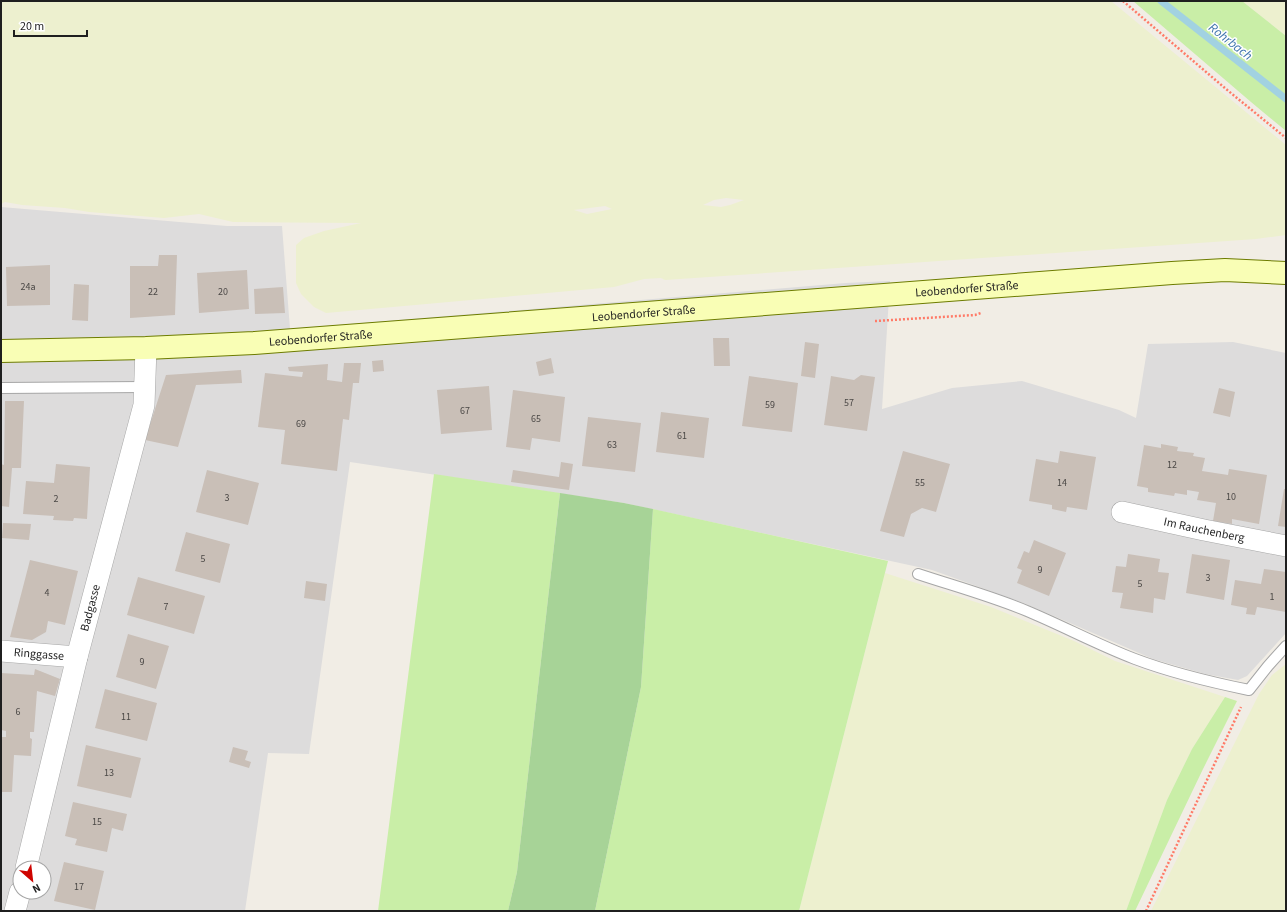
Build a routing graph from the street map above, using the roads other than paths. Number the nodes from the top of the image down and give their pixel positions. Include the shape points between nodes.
1 (1286, 273) edge
2 (146, 348) junction
3 (1, 351) edge
4 (145, 387) junction
5 (1, 388) edge
6 (1122, 512) dead end
7 (1286, 546) edge
8 (918, 574) dead end
9 (1286, 646) edge
10 (1, 651) edge
11 (77, 657) junction
12 (28, 860) edge
13 (18, 900) edge
14 (15, 911) edge

1 - 2 main road, Leobendorfer Straße via 1226,270 1172,273 372,335
2 - 3 main road, Leobendorfer Straße
2 - 4 street, Badgasse
4 - 5 lane
4 - 11 street, Badgasse via 144,405
6 - 7 street, Im Rauchenberg
8 - 9 lane via 1019,608 1165,669 1249,690
10 - 11 street, Ringgasse
11 - 12 street, Badgasse
13 - 14 street

